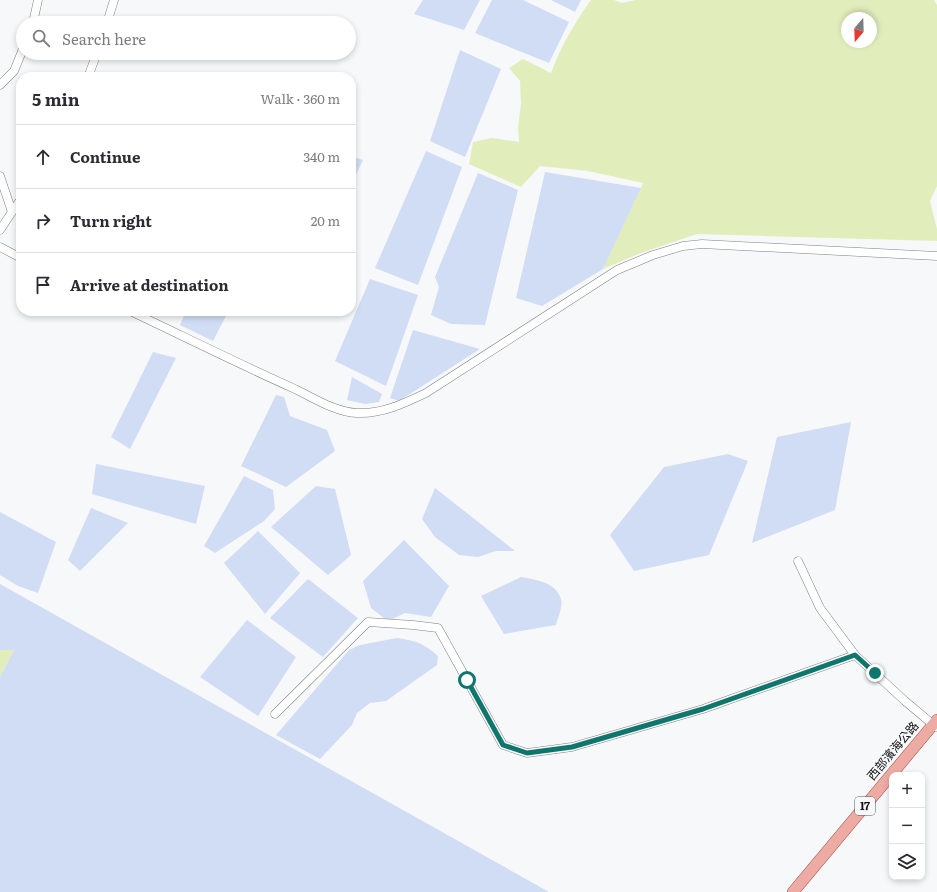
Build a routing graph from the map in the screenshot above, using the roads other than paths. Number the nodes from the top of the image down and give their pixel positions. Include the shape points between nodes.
1 (38, 0) edge
2 (113, 0) edge
3 (35, 16) edge
4 (108, 16) edge
5 (18, 60) edge
6 (94, 60) edge
7 (90, 72) edge
8 (0, 85) edge
9 (0, 176) edge
10 (16, 206) edge
11 (12, 212) junction
12 (0, 230) edge
13 (0, 247) edge
14 (16, 255) edge
15 (937, 256) edge
16 (140, 316) edge
17 (798, 561) dead end
18 (855, 655) junction
19 (275, 714) dead end
20 (936, 724) edge
21 (793, 892) edge

1 - 3 street
2 - 4 street
5 - 8 street via 14,71
6 - 7 street
9 - 11 street
10 - 11 street
11 - 12 street
13 - 14 street
15 - 16 street via 702,244 683,246 617,270 426,393 400,406 372,413 341,410
17 - 18 street via 820,608
18 - 19 street via 703,709 572,747 527,753 503,745 438,628 368,622
18 - 20 street via 905,701
20 - 21 main road, 西部濱海公路 / 17

